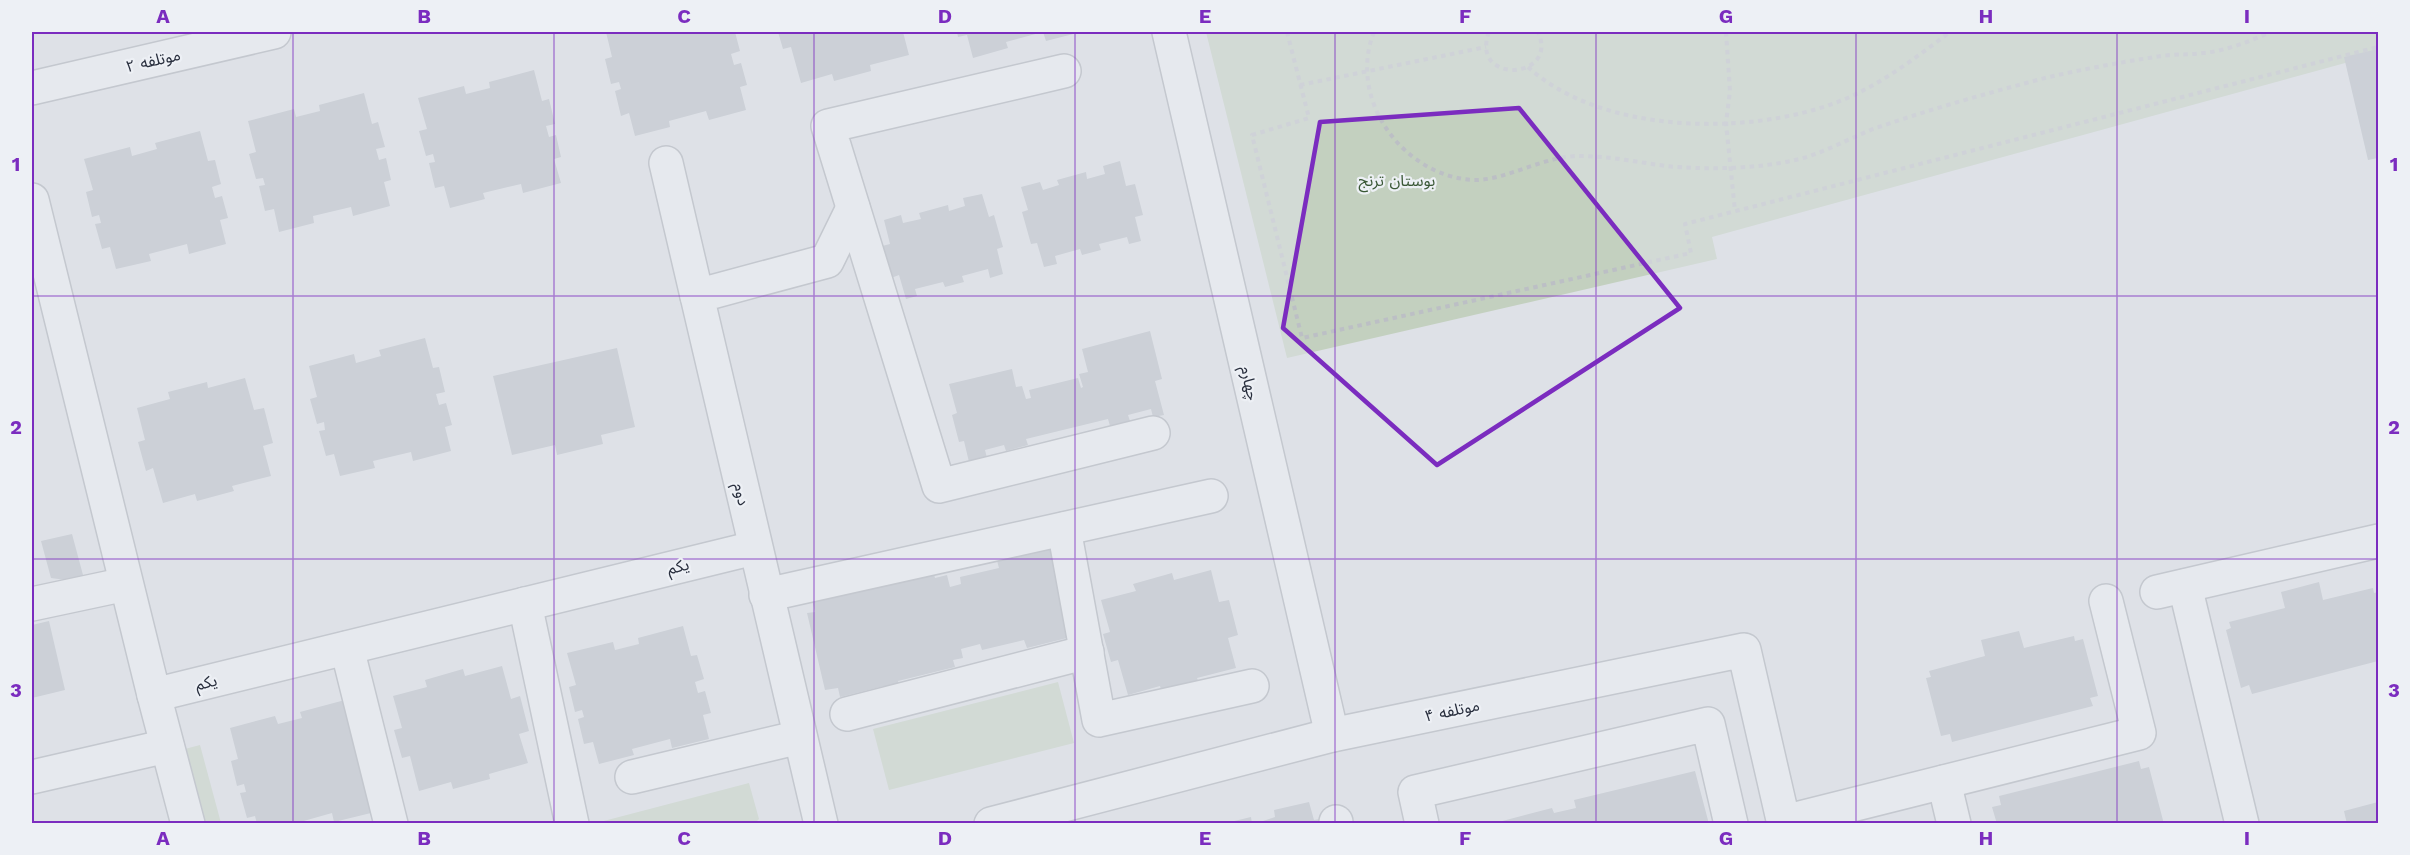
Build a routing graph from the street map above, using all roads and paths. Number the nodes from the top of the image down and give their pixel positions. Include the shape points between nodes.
1 (271, 32) edge
2 (1169, 32) edge
3 (1287, 32) edge
4 (1374, 32) edge
5 (1489, 32) edge
6 (1538, 32) edge
7 (1726, 32) edge
8 (1950, 32) edge
9 (2271, 32) edge
10 (1486, 47) junction
11 (2379, 47) edge
12 (1528, 67) junction
13 (1064, 71) dead end
14 (1367, 71) junction
15 (1300, 85) junction
16 (32, 88) edge
17 (1726, 123) junction
18 (666, 163) dead end
19 (1730, 167) junction
20 (32, 200) edge
21 (853, 208) junction
22 (1735, 211) junction
23 (697, 296) junction
24 (43, 297) edge
25 (1153, 432) dead end
26 (1211, 496) dead end
27 (1064, 529) junction
28 (2378, 543) edge
29 (754, 548) junction
30 (126, 584) junction
31 (766, 595) junction
32 (2106, 601) dead end
33 (32, 604) edge
34 (525, 604) junction
35 (346, 648) junction
36 (1087, 652) junction
37 (1252, 686) dead end
38 (154, 695) junction
39 (847, 714) dead end
40 (1332, 735) junction
41 (800, 737) junction
42 (167, 746) junction
43 (32, 777) edge
44 (632, 777) dead end
45 (1944, 782) junction
46 (1784, 823) edge
47 (188, 824) edge
48 (391, 824) edge
49 (572, 824) edge
50 (821, 824) edge
51 (991, 824) edge
52 (1422, 824) edge
53 (1731, 824) edge
54 (1954, 824) edge
55 (2242, 824) edge

1 - 16 street, موتلفه ۲
2 - 40 street, چهارم
3 - 15 path
4 - 14 path
5 - 10 path
6 - 12 path via 1539,53
7 - 17 path via 1730,91
8 - 17 path via 1872,86 1836,103 1793,116
9 - 19 path via 2216,51 2164,55 2047,78 1932,110 1802,158
10 - 12 path via 1488,56 1501,68 1518,71
10 - 14 path
11 - 22 path
12 - 17 path via 1544,83 1582,102 1655,120
13 - 21 street via 828,126
14 - 15 path
14 - 19 path via 1375,110 1404,151 1420,163 1458,178 1476,180 1576,156 1690,168
15 - 22 path via 1309,118 1252,135 1302,338 1691,253 1685,224
17 - 19 path
18 - 23 street, دوم
19 - 22 path
20 - 24 street
21 - 23 street via 827,261
21 - 25 street via 939,486
23 - 29 street, دوم
24 - 30 street
26 - 27 street
27 - 31 street
27 - 36 street
28 - 55 street via 2171,589
29 - 31 street, دوم
29 - 34 street, یکم
30 - 33 street
30 - 38 street
31 - 41 street, دوم
32 - 45 street via 2139,733
34 - 35 street, یکم
34 - 49 street
35 - 38 street, یکم
35 - 48 street
36 - 37 street via 1100,720
36 - 39 street
38 - 42 street
40 - 46 street, موتلفه ۴ via 1744,650
40 - 51 street, موتلفه ۴
41 - 44 street
41 - 50 street, دوم
42 - 43 street
42 - 47 street
45 - 46 street
45 - 54 street
52 - 53 street via 1415,792 1708,724

